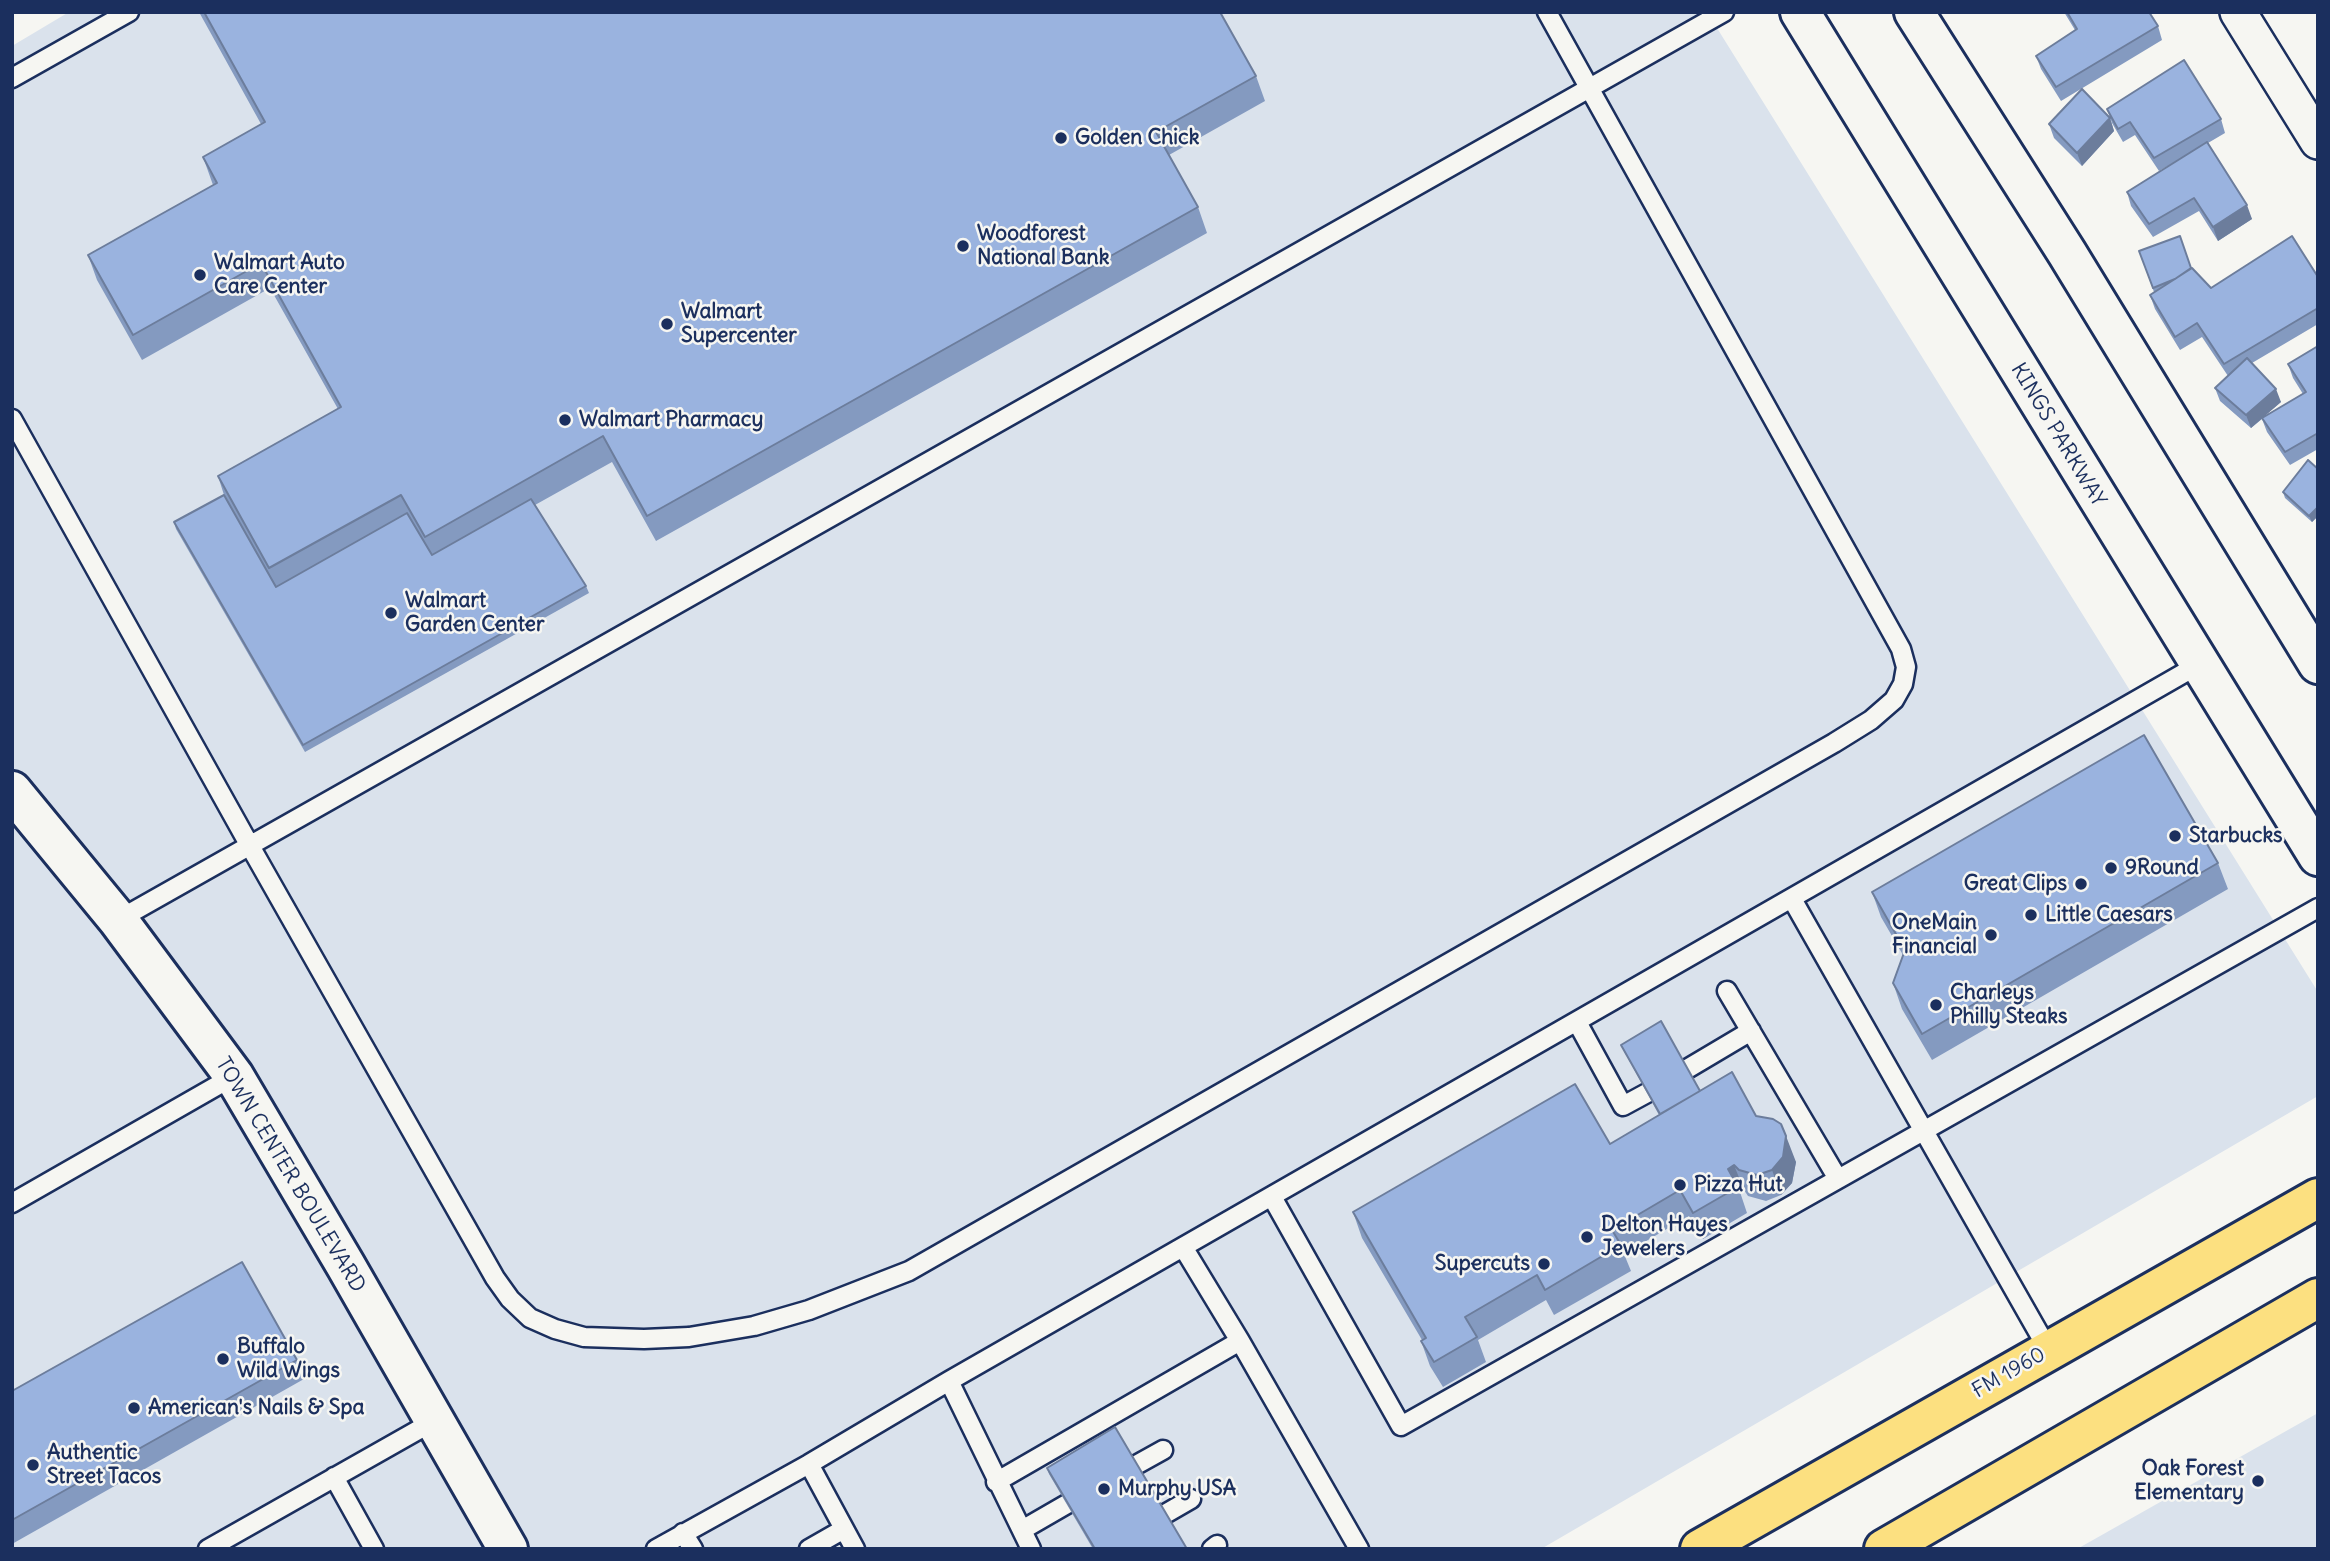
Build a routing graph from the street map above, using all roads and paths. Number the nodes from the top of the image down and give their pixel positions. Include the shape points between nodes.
1 (129, 12) edge
2 (1547, 12) edge
3 (1724, 12) edge
4 (1800, 12) edge
5 (1914, 12) edge
6 (2238, 12) edge
7 (12, 78) edge
8 (1589, 88) junction
9 (2318, 141) edge
10 (12, 419) edge
11 (2318, 664) edge
12 (2198, 665) junction
13 (12, 791) edge
14 (250, 846) junction
15 (2318, 856) edge
16 (1792, 899) junction
17 (2318, 908) edge
18 (118, 920) junction
19 (1727, 991) dead end
20 (1577, 1022) junction
21 (1751, 1031) junction
22 (1687, 1069) edge
23 (234, 1076) junction
24 (1647, 1093) edge
25 (1924, 1130) junction
26 (1838, 1179) junction
27 (1272, 1197) junction
28 (2318, 1198) edge
29 (12, 1203) edge
30 (1183, 1247) junction
31 (2318, 1298) edge
32 (1240, 1341) junction
33 (2049, 1350) junction
34 (949, 1381) junction
35 (434, 1421) junction
36 (1163, 1450) dead end
37 (809, 1464) junction
38 (1136, 1465) edge
39 (334, 1477) junction
40 (996, 1482) junction
41 (1191, 1499) dead end
42 (1067, 1504) edge
43 (1165, 1514) edge
44 (844, 1529) junction
45 (1022, 1530) junction
46 (688, 1541) edge
47 (208, 1549) edge
48 (374, 1549) edge
49 (508, 1549) edge
50 (656, 1549) edge
51 (808, 1549) edge
52 (855, 1549) edge
53 (1031, 1549) edge
54 (1359, 1549) edge
55 (1700, 1549) edge
56 (1884, 1549) edge

1 - 7 lane
2 - 8 lane
3 - 8 lane
4 - 12 street, KINGS PARKWAY
5 - 11 street
6 - 9 street
8 - 14 lane
8 - 14 lane via 1901,649 1906,667 1894,700 1834,743 909,1271 809,1310 754,1326 689,1337 584,1337 530,1318 495,1278
10 - 14 lane
12 - 15 street, KINGS PARKWAY
12 - 16 lane
13 - 18 street, TOWN CENTER BOULEVARD
14 - 18 lane
16 - 20 lane
16 - 25 lane
17 - 25 lane
18 - 23 street, TOWN CENTER BOULEVARD
19 - 21 lane
20 - 24 lane via 1623,1106
20 - 27 lane
21 - 22 lane
21 - 26 lane
23 - 29 lane
23 - 35 street, TOWN CENTER BOULEVARD
25 - 26 lane
25 - 33 lane
26 - 27 lane via 1401,1426
27 - 30 lane
28 - 33 main road, FM 1960 / FM 1960
30 - 32 lane
30 - 34 lane
31 - 56 main road
32 - 40 lane
32 - 54 lane
33 - 55 main road, FM 1960 / FM 1960
34 - 37 lane
34 - 40 lane
35 - 39 lane
35 - 49 street, TOWN CENTER BOULEVARD
36 - 38 lane
37 - 44 lane
37 - 46 lane
39 - 47 lane
39 - 48 lane
40 - 45 lane
41 - 43 lane
42 - 45 lane
44 - 51 lane
44 - 52 lane
45 - 53 lane
46 - 50 lane

